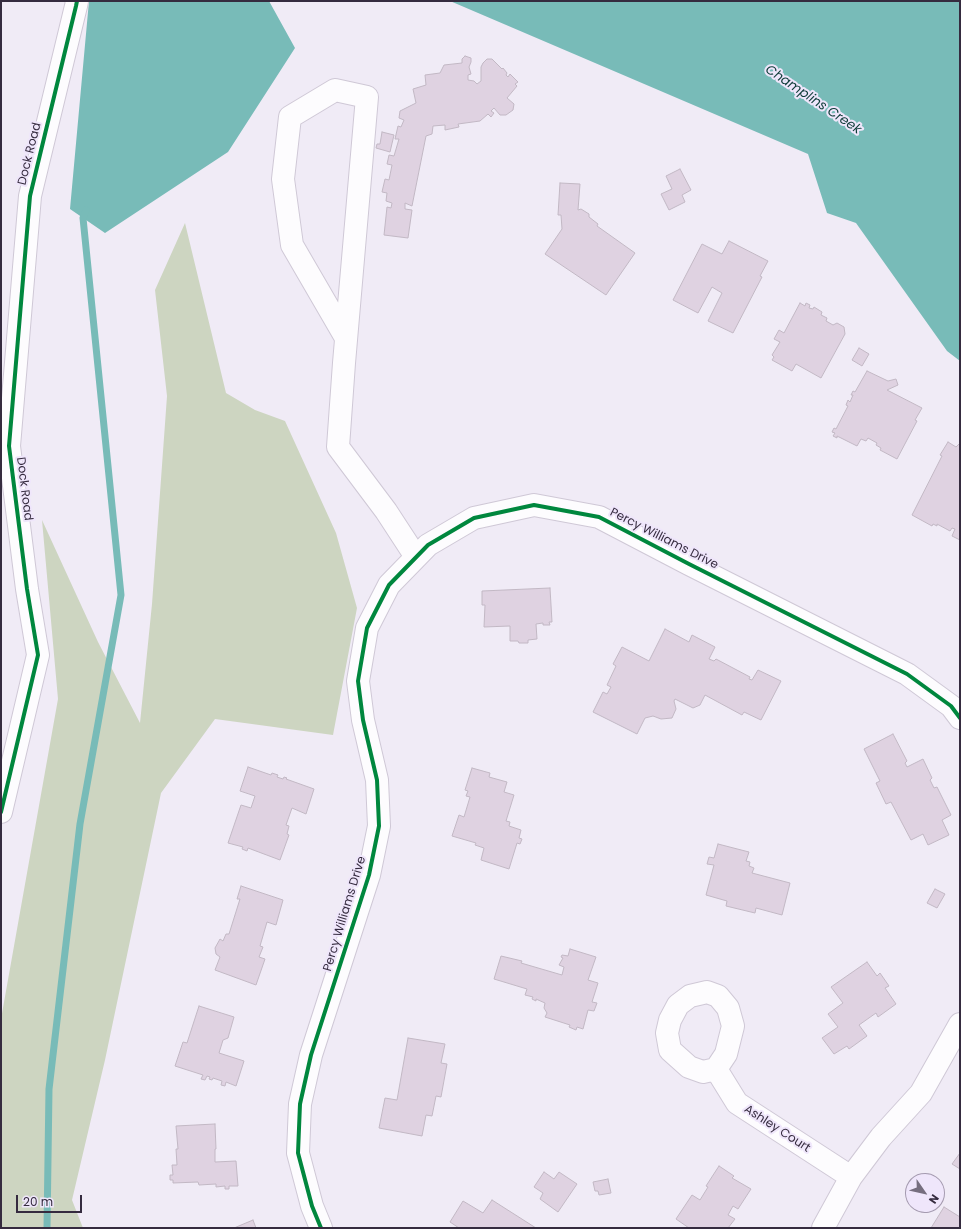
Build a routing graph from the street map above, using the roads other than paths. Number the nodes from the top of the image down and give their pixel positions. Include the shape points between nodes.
1 (77, 1) edge
2 (346, 338) junction
3 (416, 557) junction
4 (960, 718) edge
5 (1, 812) edge
6 (960, 1024) edge
7 (716, 1069) dead end
8 (851, 1177) junction
9 (321, 1228) edge
10 (823, 1228) edge

1 - 5 street, Dock Road via 30,196 9,446 38,655
2 - 2 street via 367,97 335,90 290,117 283,179 292,245
2 - 3 street via 338,447 386,511
3 - 4 street, Percy Williams Drive via 428,545 481,516 534,506 599,517 907,674 951,706
3 - 9 street, Percy Williams Drive via 389,585 367,628 358,681 363,720 377,780 379,826 369,875 311,1055 300,1104 298,1154 312,1206
6 - 8 street via 921,1093 881,1137
7 - 8 street, Ashley Court via 737,1103
8 - 10 street

